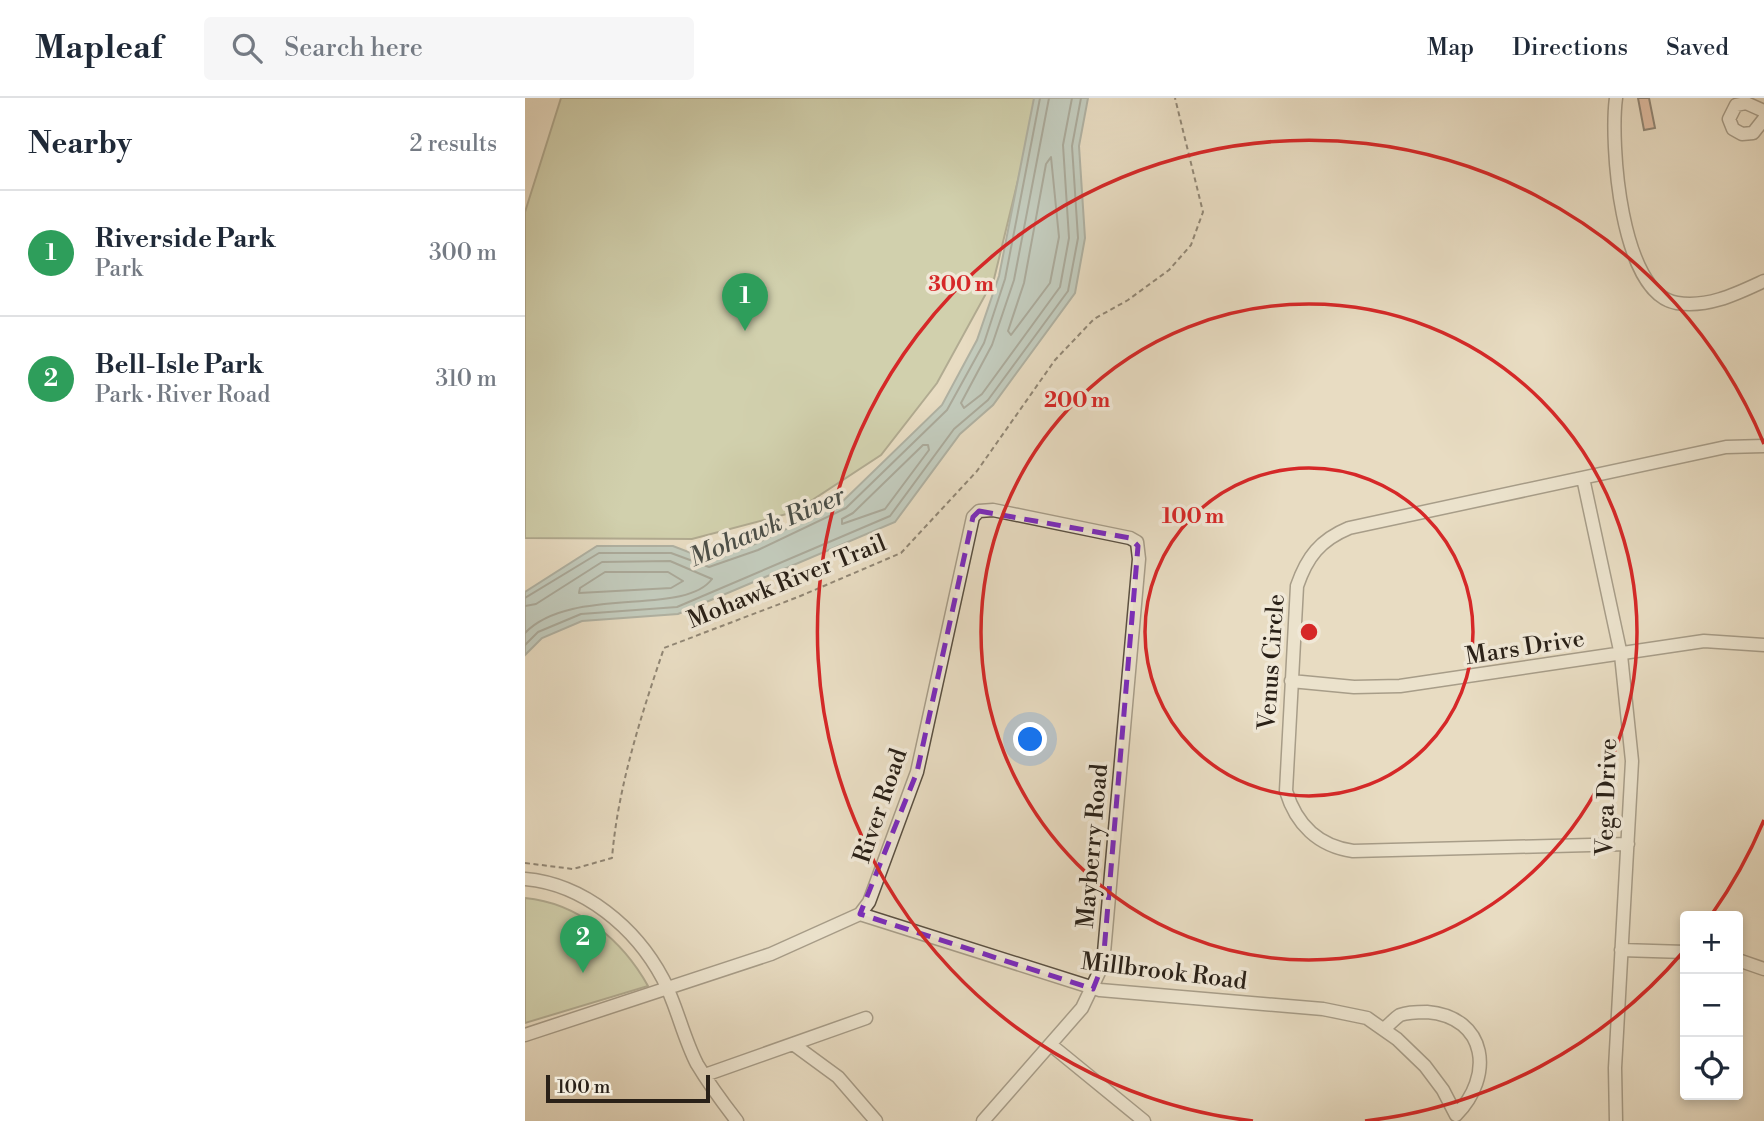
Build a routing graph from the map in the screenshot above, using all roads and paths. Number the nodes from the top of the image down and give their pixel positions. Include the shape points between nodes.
1 (1175, 98) edge
2 (1616, 98) edge
3 (1764, 111) edge
4 (1764, 119) edge
5 (1764, 281) edge
6 (1764, 446) edge
7 (1583, 478) junction
8 (1130, 538) joint
9 (1764, 645) edge
10 (1621, 654) junction
11 (1291, 681) junction
12 (1628, 844) junction
13 (525, 863) edge
14 (525, 879) edge
15 (860, 914) junction
16 (1621, 950) junction
17 (1680, 952) edge
18 (1743, 962) edge
19 (1764, 969) edge
20 (667, 988) junction
21 (1093, 989) junction
22 (866, 1018) dead end
23 (1384, 1029) junction
24 (525, 1035) edge
25 (793, 1044) junction
26 (1051, 1045) junction
27 (705, 1075) junction
28 (990, 1119) edge
29 (737, 1121) edge
30 (876, 1121) edge
31 (1144, 1121) edge
32 (1616, 1121) edge

1 - 13 path, Mohawk River Trail via 1203,212 1191,245 1169,270 1094,319 1055,360 977,471 901,553 664,648 633,747 615,822 612,858 573,869
2 - 5 street via 1614,144 1625,228 1650,283 1674,303 1696,304 1714,302
3 - 4 street via 1746,103 1736,105 1729,121 1742,134 1753,133
6 - 7 street, Venus Circle via 1726,447
7 - 10 street, Vega Drive
7 - 11 street, Venus Circle via 1332,535 1305,564 1297,586
8 - 15 street, River Road via 993,510 976,512 917,772 869,902
8 - 21 street, Mayberry Road via 1138,546 1139,559 1106,944
9 - 10 street, Mars Drive via 1704,641
10 - 11 street, Mars Drive via 1400,686
10 - 12 street, Vega Drive via 1632,761
11 - 12 street, Venus Circle via 1286,791 1297,818 1321,841 1353,851
12 - 16 street, Vega Drive
14 - 20 street via 576,894 611,914 651,958
15 - 20 street via 771,954
15 - 21 street, Millbrook Road
16 - 17 street
16 - 32 street, Vega Drive
18 - 19 street
20 - 24 street
20 - 27 street
21 - 23 street, Millbrook Road via 1351,1013
21 - 26 street, Mayberry Road
22 - 25 street
23 - 23 street, Millbrook Road via 1400,1015 1418,1012 1456,1020 1471,1033 1478,1049 1481,1071 1471,1100 1456,1115 1425,1066
25 - 27 street
25 - 30 street via 838,1077
26 - 28 street, Mayberry Road
26 - 31 street
27 - 29 street

